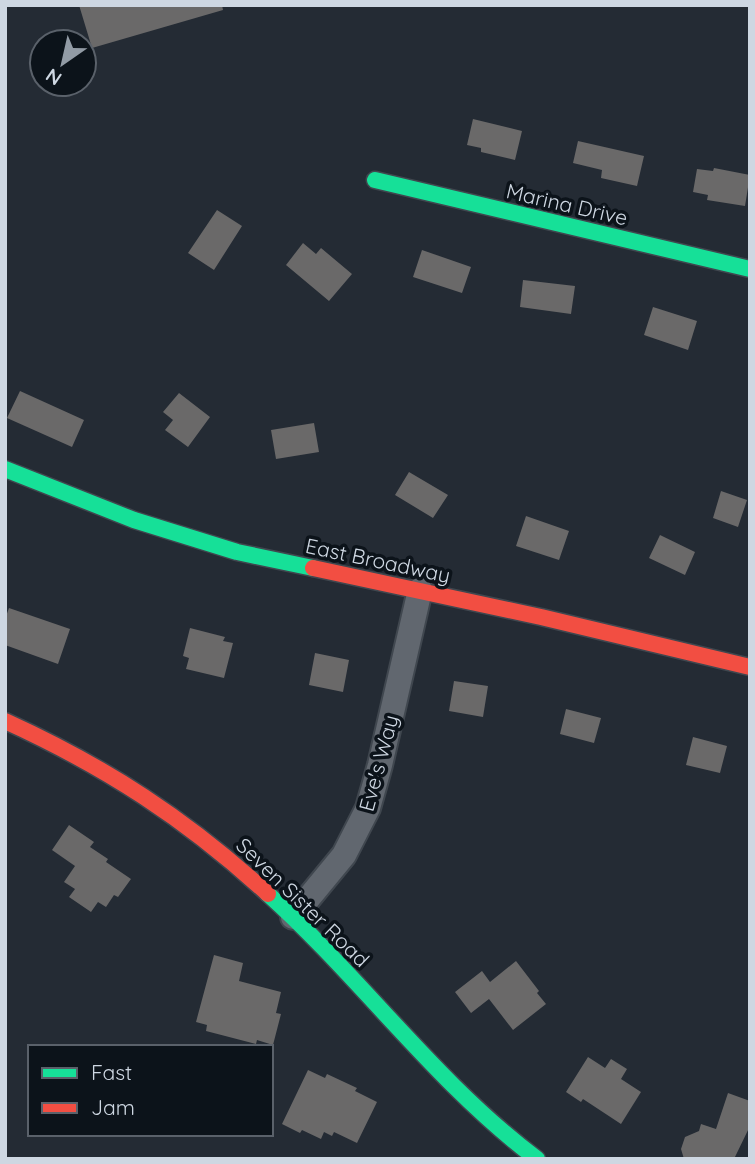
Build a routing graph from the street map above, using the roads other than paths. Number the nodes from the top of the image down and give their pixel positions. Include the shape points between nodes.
1 (375, 180) dead end
2 (750, 269) edge
3 (5, 469) edge
4 (420, 590) junction
5 (750, 667) edge
6 (5, 721) edge
7 (293, 916) junction
8 (537, 1159) edge

1 - 2 street, Marina Drive
3 - 4 street, East Broadway via 203,543
4 - 5 street, East Broadway
4 - 7 street, Eve's Way via 380,765 361,824 334,870
6 - 7 street, Seven Sister Road via 101,766 155,800 206,838
7 - 8 street, Seven Sister Road via 462,1096

